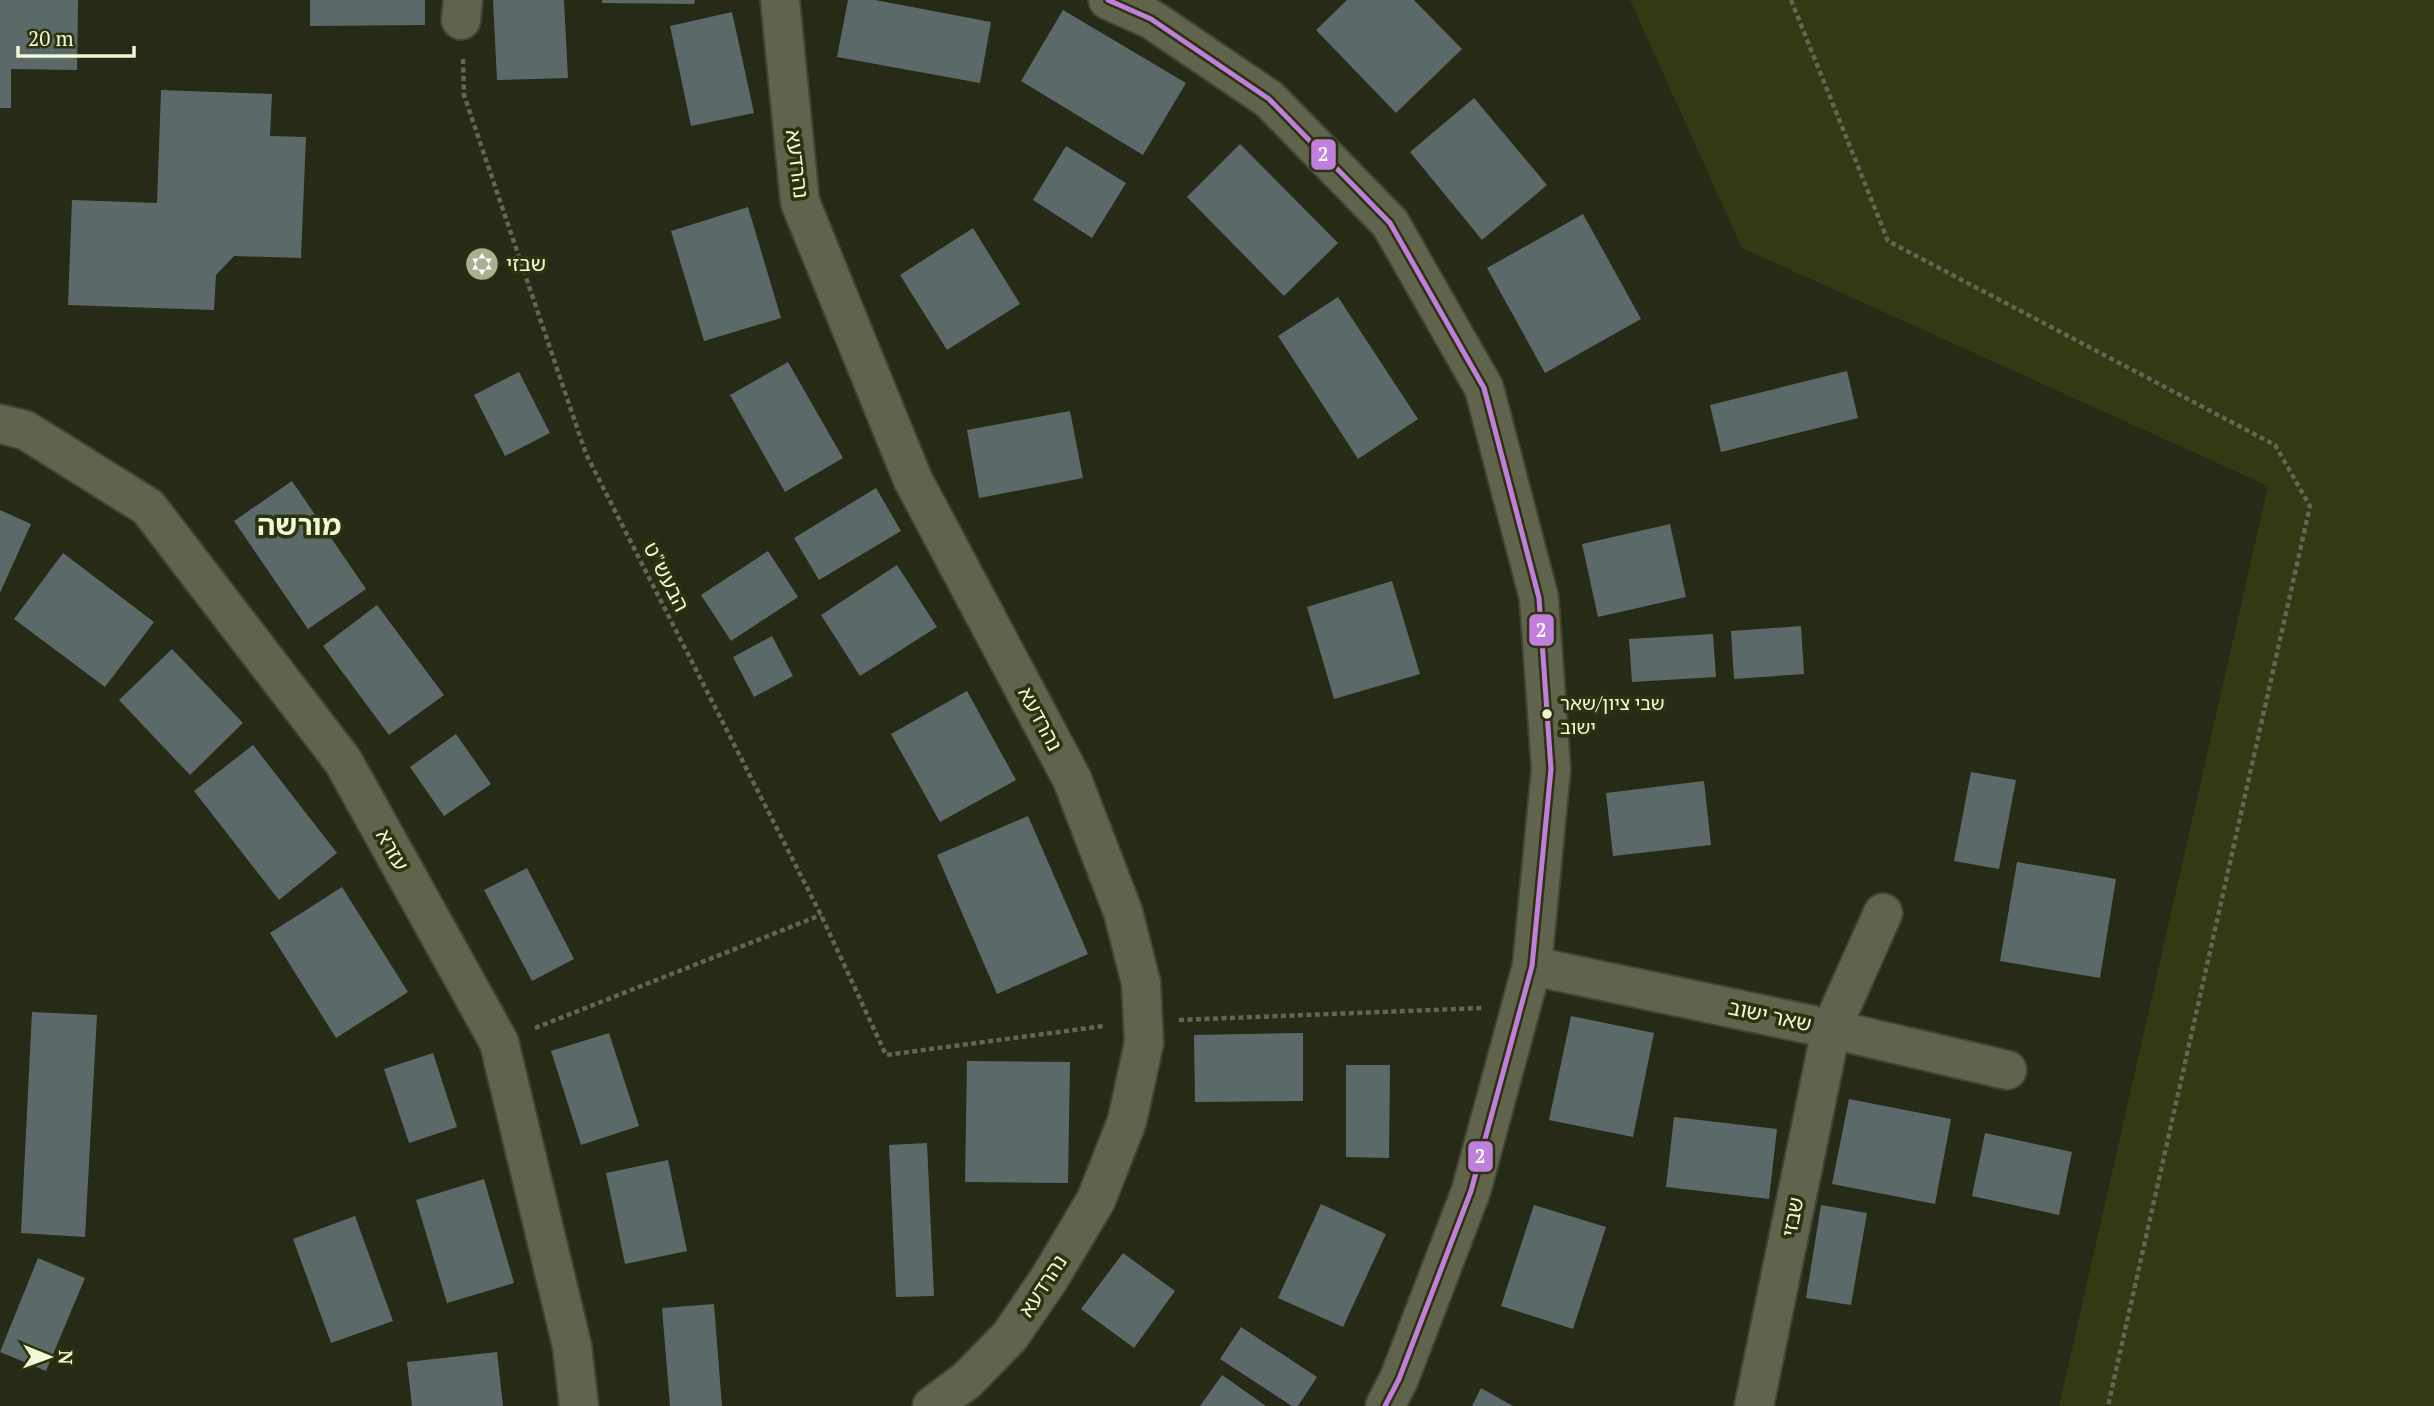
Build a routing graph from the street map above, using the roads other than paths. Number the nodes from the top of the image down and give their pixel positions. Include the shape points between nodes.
1 (780, 0) edge
2 (1108, 0) edge
3 (0, 424) edge
4 (1883, 914) dead end
5 (1532, 966) junction
6 (1831, 1029) junction
7 (2007, 1070) dead end
8 (579, 1406) edge
9 (932, 1406) edge
10 (1385, 1406) edge
11 (1754, 1406) edge

1 - 9 street, נהרדעא via 800,202 913,480 1072,779 1123,912 1140,983 1144,1043 1127,1121 1096,1200 1010,1336 966,1381
2 - 5 street via 1151,19 1269,99 1390,223 1484,388 1539,598 1551,769
3 - 8 street, עזרא via 25,430 148,507 343,761 499,1042 572,1346
4 - 6 street, שבזי
5 - 6 street, שאר ישוב
5 - 10 street via 1471,1191
6 - 7 street, שאר ישוב
6 - 11 street, שבזי

